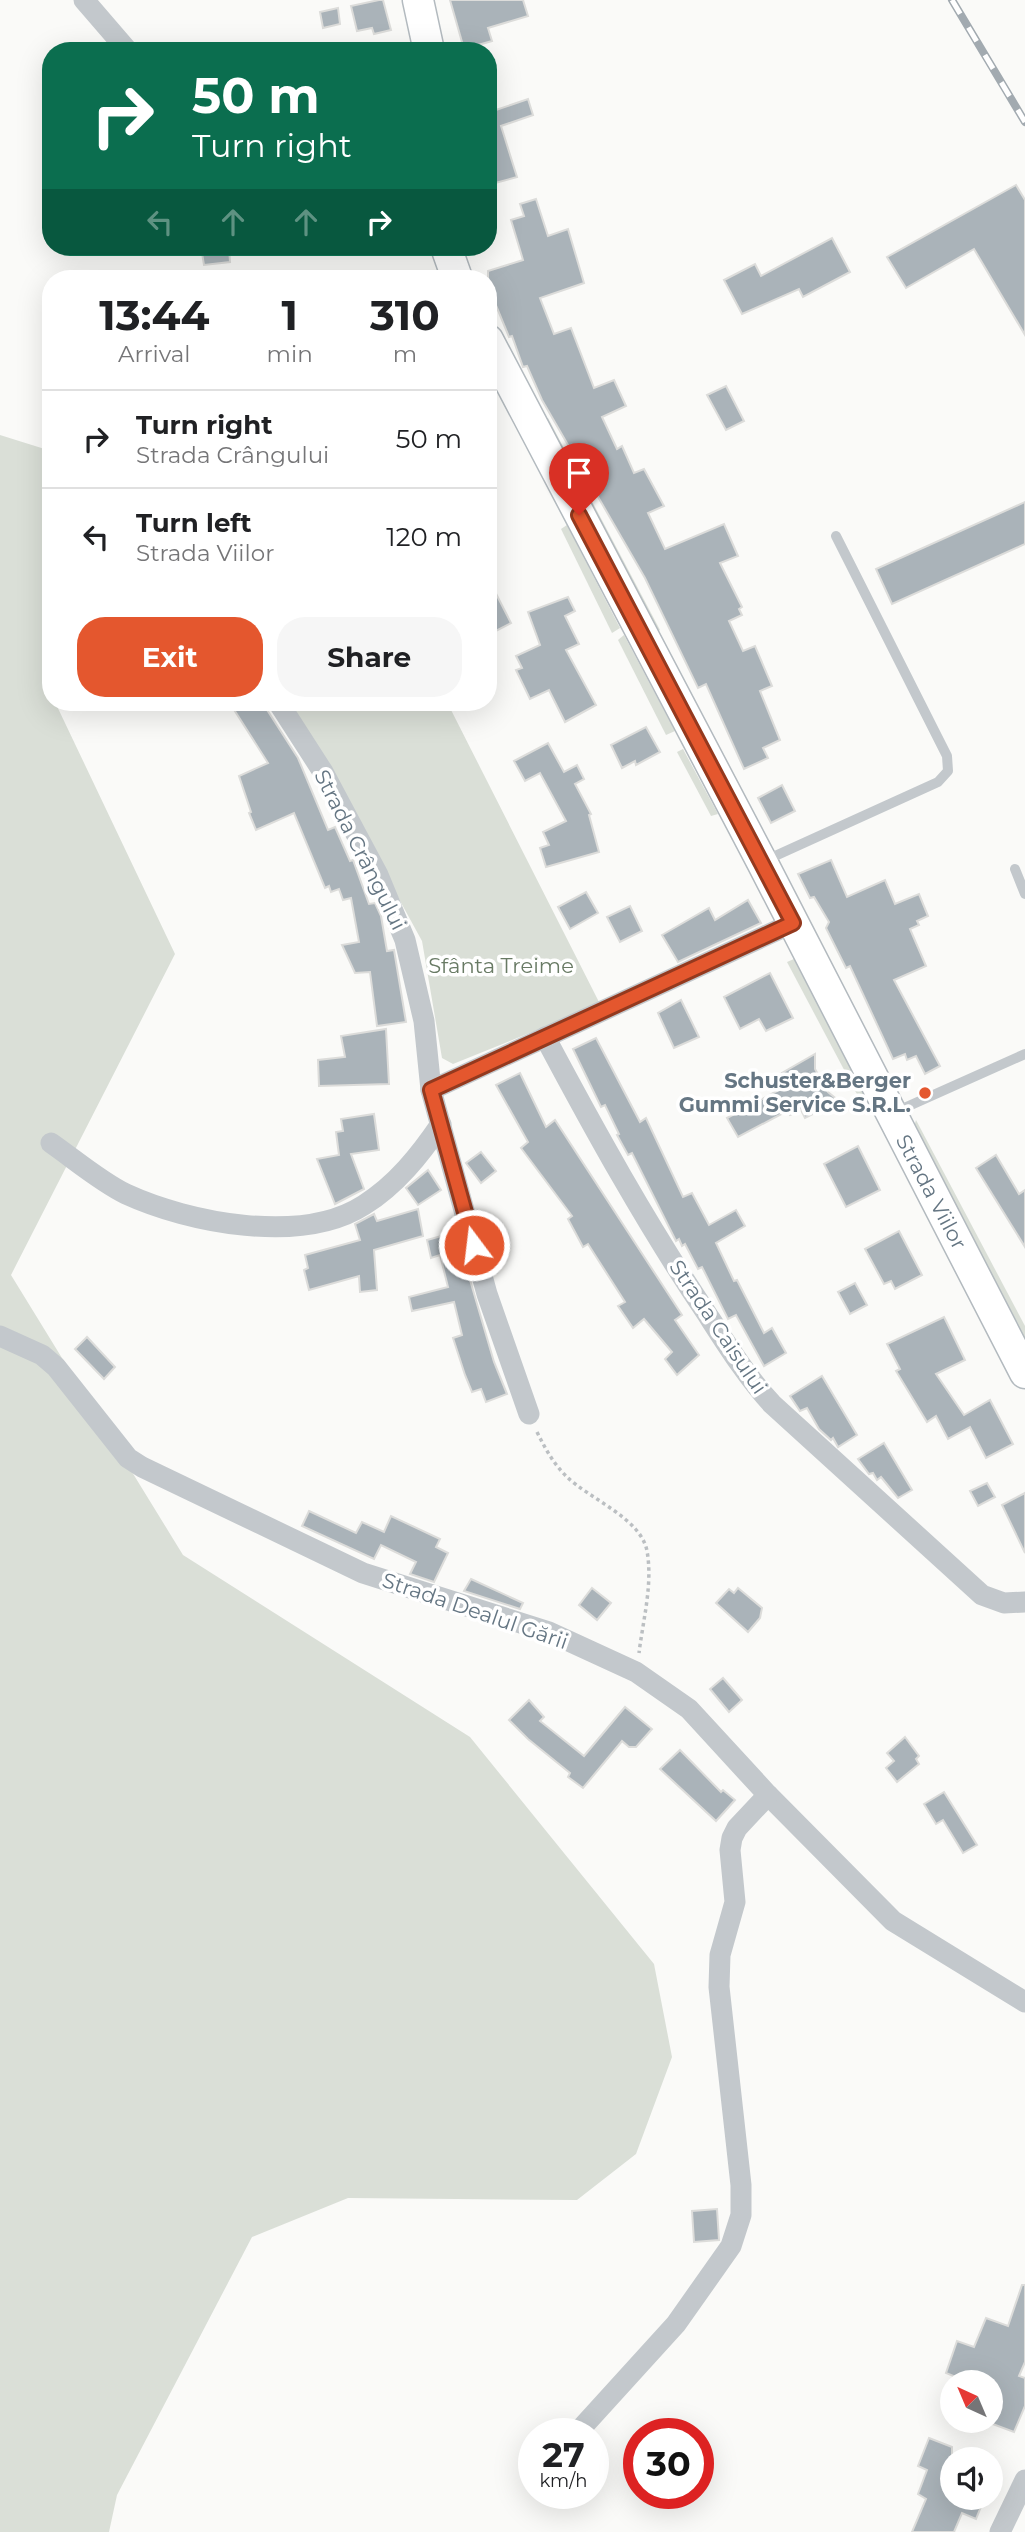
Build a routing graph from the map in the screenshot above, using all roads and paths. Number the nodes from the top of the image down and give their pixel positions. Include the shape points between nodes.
1 (84, 0) edge
2 (418, 0) edge
3 (120, 42) edge
4 (427, 42) edge
5 (497, 357) edge
6 (836, 536) dead end
7 (284, 711) edge
8 (762, 862) junction
9 (1015, 869) dead end
10 (1025, 894) edge
11 (793, 923) junction
12 (545, 1037) junction
13 (1025, 1055) edge
14 (431, 1090) junction
15 (890, 1115) junction
16 (441, 1124) junction
17 (51, 1143) dead end
18 (0, 1336) edge
19 (1025, 1373) edge
20 (529, 1414) joint
21 (1025, 1602) edge
22 (636, 1672) junction
23 (768, 1795) junction
24 (1025, 2002) edge
25 (591, 2418) edge
26 (1025, 2480) edge
27 (1000, 2532) edge

1 - 3 street
2 - 4 street
5 - 8 street, Strada Viilor
6 - 8 lane via 947,756 948,771 939,782
7 - 14 street, Strada Crângului via 372,863 405,940 424,1021
8 - 11 street, Strada Viilor
9 - 10 lane
11 - 12 street
11 - 15 street, Strada Viilor
12 - 14 street
12 - 21 street, Strada Caisului via 677,1270 755,1386 982,1595 1004,1603
13 - 15 lane
14 - 16 street, Strada Crângului
15 - 19 street, Strada Viilor
16 - 17 street via 395,1181 363,1206 323,1222 280,1228 175,1213 124,1193
16 - 20 street, Strada Crângului via 487,1294
18 - 22 street, Strada Dealul Gării via 56,1367 128,1458 142,1467 363,1573 549,1632
20 - 22 path via 547,1454 565,1475 625,1519 640,1534 647,1550 648,1592
22 - 23 street, Strada Dealul Gării via 689,1709
23 - 24 street, Strada Dealul Gării via 892,1921
23 - 25 street via 732,1838 735,1902 720,1955 740,2216 731,2246 676,2324
26 - 27 street

